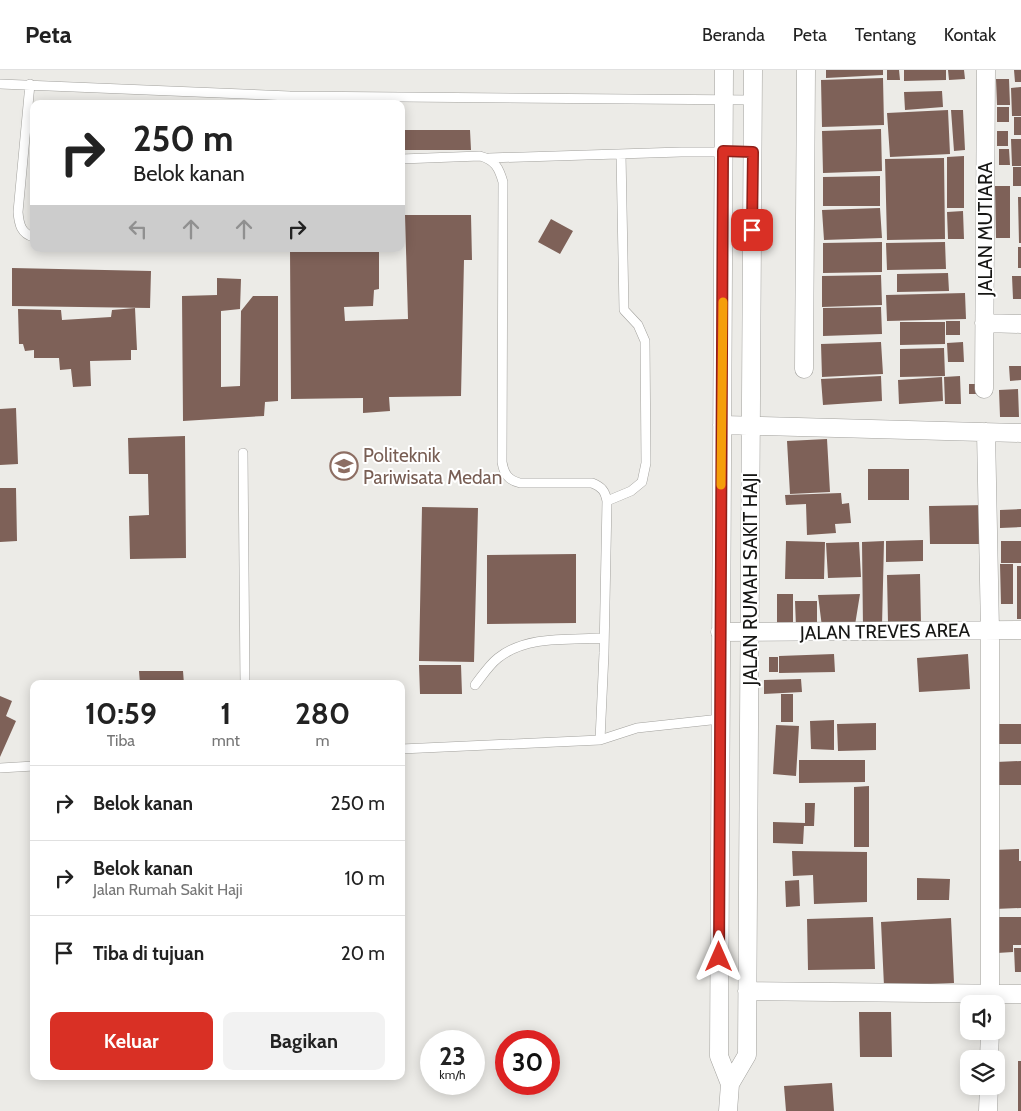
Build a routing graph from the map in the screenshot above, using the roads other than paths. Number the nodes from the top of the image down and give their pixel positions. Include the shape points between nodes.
1 (724, 70) edge
2 (753, 70) edge
3 (806, 70) edge
4 (986, 70) edge
5 (0, 84) edge
6 (30, 84) junction
7 (289, 100) edge
8 (724, 100) junction
9 (753, 100) junction
10 (723, 151) junction
11 (753, 152) junction
12 (621, 154) junction
13 (489, 158) junction
14 (405, 159) edge
15 (30, 236) edge
16 (984, 323) junction
17 (1021, 324) edge
18 (804, 370) dead end
19 (984, 389) dead end
20 (722, 425) junction
21 (751, 427) junction
22 (986, 432) junction
23 (1021, 433) edge
24 (243, 453) dead end
25 (607, 501) junction
26 (990, 630) junction
27 (1021, 630) edge
28 (720, 632) junction
29 (749, 632) junction
30 (604, 638) junction
31 (245, 680) edge
32 (475, 685) dead end
33 (720, 719) junction
34 (749, 720) junction
35 (600, 740) junction
36 (405, 748) edge
37 (30, 766) edge
38 (0, 768) edge
39 (747, 991) junction
40 (1021, 994) edge
41 (990, 995) edge
42 (1005, 997) edge
43 (960, 998) edge
44 (730, 1084) junction
45 (989, 1095) edge
46 (728, 1111) edge
47 (988, 1111) edge

1 - 8 street, JALAN RUMAH SAKIT HAJI
2 - 9 street, JALAN RUMAH SAKIT HAJI
3 - 18 street
4 - 16 street, JALAN MUTIARA
5 - 6 lane
6 - 7 lane
6 - 15 lane via 18,212 23,232
7 - 8 lane
8 - 9 lane
8 - 10 street, JALAN RUMAH SAKIT HAJI
9 - 11 street, JALAN RUMAH SAKIT HAJI
10 - 11 lane
10 - 12 lane
10 - 20 street, JALAN RUMAH SAKIT HAJI
11 - 21 street, JALAN RUMAH SAKIT HAJI
12 - 13 lane
12 - 25 lane via 624,310 638,325 645,341 646,463 642,482 631,491
13 - 14 lane
13 - 25 lane via 503,182 503,470 507,477 520,483 592,483 605,492
16 - 17 street
16 - 19 street, JALAN MUTIARA
20 - 21 street
20 - 28 street, JALAN RUMAH SAKIT HAJI
21 - 22 street
21 - 29 street, JALAN RUMAH SAKIT HAJI
22 - 23 street
22 - 26 street
24 - 31 lane
25 - 30 lane
26 - 27 street, JALAN TREVES AREA
26 - 29 street, JALAN TREVES AREA
26 - 41 street
28 - 29 street, JALAN TREVES AREA
28 - 33 street, JALAN RUMAH SAKIT HAJI
29 - 34 street, JALAN RUMAH SAKIT HAJI
30 - 32 lane via 538,641 522,645 496,659
30 - 35 lane
33 - 34 street
33 - 35 lane via 637,728
33 - 44 street, JALAN RUMAH SAKIT HAJI via 719,1056
34 - 39 street, JALAN RUMAH SAKIT HAJI
35 - 36 lane
37 - 38 lane
39 - 43 street
39 - 44 street, JALAN RUMAH SAKIT HAJI via 747,1055
40 - 42 street
44 - 46 street, JALAN RUMAH SAKIT HAJI
45 - 47 street

